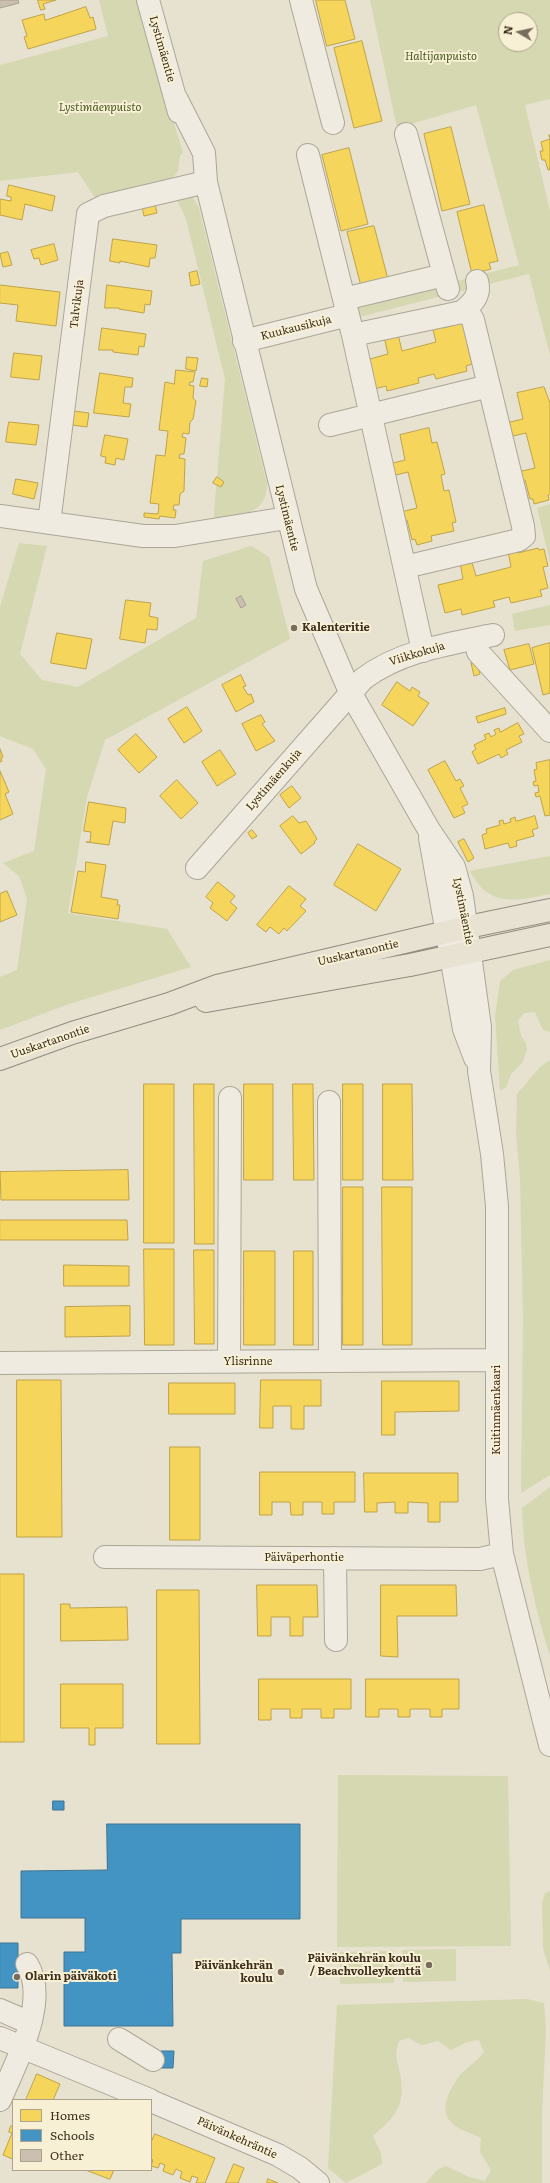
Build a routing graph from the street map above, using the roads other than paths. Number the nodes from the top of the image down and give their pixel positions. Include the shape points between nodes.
1 (148, 0) edge
2 (301, 0) edge
3 (333, 123) dead end
4 (406, 134) dead end
5 (308, 155) dead end
6 (206, 182) junction
7 (477, 281) dead end
8 (346, 307) junction
9 (462, 312) junction
10 (353, 336) junction
11 (244, 341) junction
12 (489, 386) junction
13 (370, 415) junction
14 (330, 425) dead end
15 (50, 515) dead end
16 (0, 516) edge
17 (287, 518) junction
18 (405, 567) junction
19 (423, 650) junction
20 (350, 692) junction
21 (550, 731) edge
22 (429, 830) junction
23 (198, 868) dead end
24 (550, 910) edge
25 (468, 927) junction
26 (446, 932) junction
27 (550, 935) edge
28 (461, 954) junction
29 (169, 1004) junction
30 (0, 1059) edge
31 (230, 1098) dead end
32 (329, 1102) dead end
33 (497, 1360) junction
34 (330, 1361) junction
35 (229, 1362) junction
36 (0, 1363) edge
37 (502, 1554) junction
38 (105, 1557) dead end
39 (335, 1558) junction
40 (336, 1640) dead end
41 (550, 1745) edge
42 (27, 1964) dead end
43 (0, 2010) edge
44 (30, 2023) junction
45 (0, 2038) edge
46 (119, 2040) dead end
47 (22, 2048) junction
48 (153, 2060) dead end
49 (148, 2099) edge
50 (0, 2100) edge
51 (152, 2101) edge
52 (318, 2183) edge

1 - 6 street, Lystimäentie via 176,98 189,156
2 - 3 street
4 - 8 street, Kuukausikuja via 446,282
5 - 8 street
6 - 11 street, Lystimäentie
6 - 15 street, Talvikuja via 104,206 88,214
7 - 9 street via 477,296
8 - 10 street
8 - 11 street, Kuukausikuja
9 - 10 street
9 - 12 street via 474,320
10 - 13 street
11 - 17 street, Lystimäentie
12 - 13 street
12 - 18 street via 524,536 519,540
13 - 14 street
13 - 18 street
16 - 17 street via 143,536 175,536
17 - 20 street, Lystimäentie via 306,589
18 - 19 street
19 - 20 street, Viikkokuja via 387,663 363,679
19 - 21 street, Viikkokuja via 484,637 478,652
20 - 22 street, Lystimäentie
20 - 23 street, Lystimäenkuja
22 - 25 street, Lystimäentie via 454,867
22 - 26 street, Lystimäentie
24 - 25 main road, Uuskartanontie
25 - 26 main road, Uuskartanontie
25 - 28 street, Lystimäentie
26 - 28 street, Lystimäentie
26 - 29 main road, Uuskartanontie via 217,986
27 - 28 main road, Uuskartanontie
28 - 29 main road, Uuskartanontie via 219,1000
28 - 33 street, Kuitinmäenkaari via 464,1029 480,1071 497,1206
29 - 30 main road, Uuskartanontie via 72,1033
31 - 35 street
32 - 34 street
33 - 34 street, Ylisrinne
33 - 37 street, Kuitinmäenkaari via 497,1499
34 - 35 street, Ylisrinne
35 - 36 street, Ylisrinne
37 - 39 street, Päiväperhontie via 480,1559
37 - 41 street, Kuitinmäenkaari
38 - 39 street, Päiväperhontie
39 - 40 street
42 - 44 street via 33,1973 34,1989
43 - 44 street
44 - 47 street
45 - 47 street, Päivänkehräntie
46 - 48 street
47 - 49 street, Päivänkehräntie
47 - 50 street
51 - 52 street, Päivänkehräntie via 281,2157

